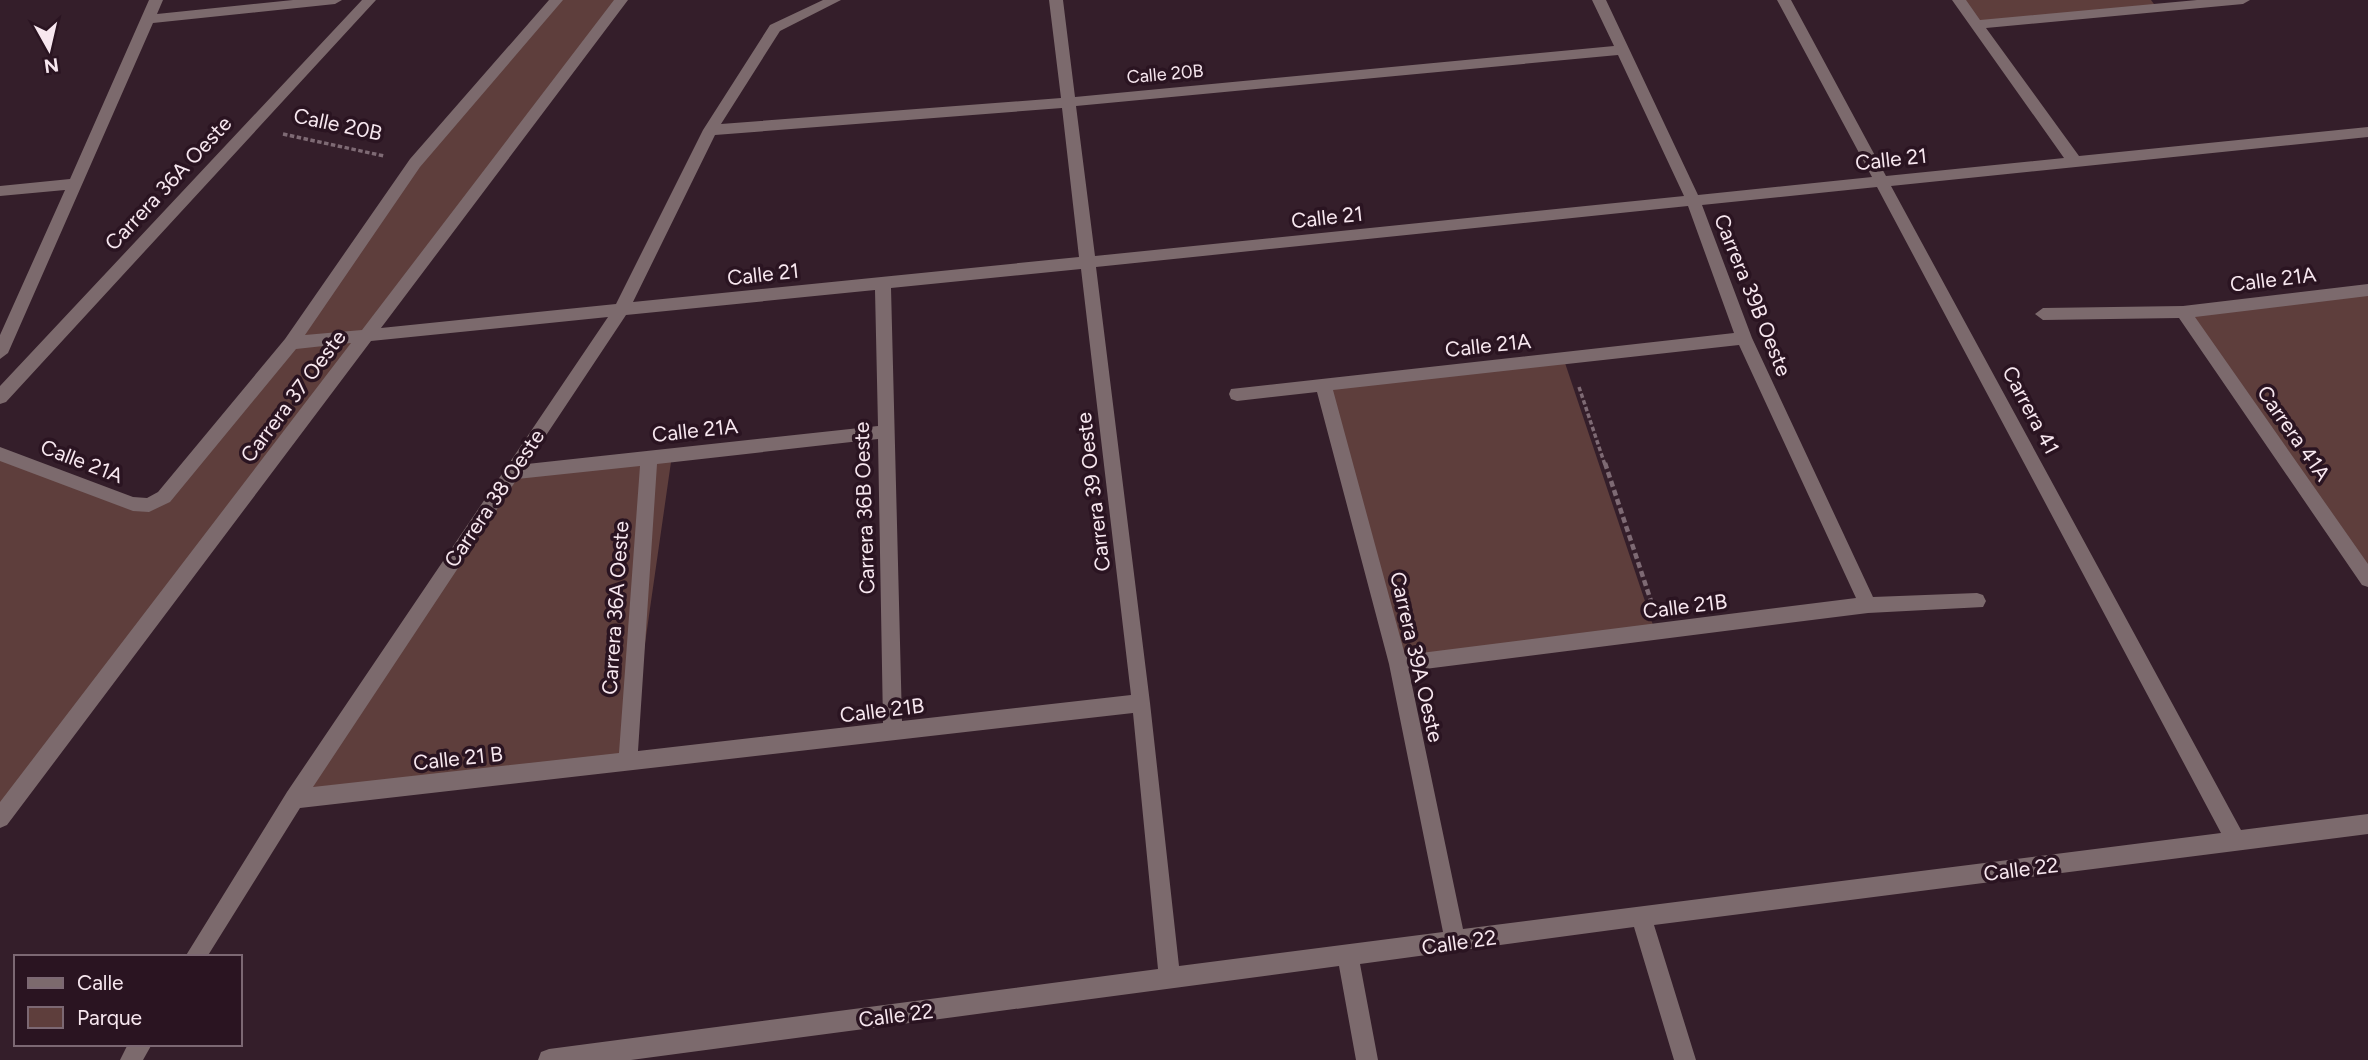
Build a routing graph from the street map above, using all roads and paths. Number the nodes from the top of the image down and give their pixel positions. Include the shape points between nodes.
1 (156, 0) edge
2 (335, 0) edge
3 (369, 0) edge
4 (556, 0) edge
5 (621, 0) edge
6 (834, 0) edge
7 (1056, 0) edge
8 (1599, 0) edge
9 (1784, 0) edge
10 (1959, 0) edge
11 (2243, 0) edge
12 (148, 19) junction
13 (1976, 24) junction
14 (1624, 50) junction
15 (1071, 102) junction
16 (251, 127) junction
17 (710, 130) junction
18 (2368, 132) edge
19 (2075, 162) junction
20 (415, 163) junction
21 (1882, 181) junction
22 (73, 184) junction
23 (0, 191) edge
24 (1693, 200) junction
25 (1088, 262) junction
26 (883, 283) junction
27 (2368, 290) edge
28 (621, 310) junction
29 (2183, 312) junction
30 (2043, 314) dead end
31 (368, 335) junction
32 (1744, 338) junction
33 (290, 343) junction
34 (0, 353) edge
35 (1570, 359) junction
36 (1323, 385) junction
37 (1237, 394) dead end
38 (0, 397) edge
39 (884, 432) junction
40 (0, 454) edge
41 (649, 458) junction
42 (510, 473) junction
43 (149, 505) joint
44 (2367, 576) edge
45 (1977, 601) dead end
46 (1868, 605) junction
47 (1661, 631) junction
48 (1398, 664) junction
49 (1141, 703) junction
50 (893, 731) junction
51 (628, 762) junction
52 (294, 799) junction
53 (0, 818) edge
54 (2368, 824) edge
55 (2237, 842) junction
56 (1641, 916) junction
57 (1455, 942) junction
58 (196, 955) edge
59 (1348, 956) junction
60 (1170, 979) junction
61 (591, 1057) edge
62 (550, 1060) edge
63 (1367, 1060) edge
64 (1685, 1060) edge

1 - 12 street
2 - 12 street
3 - 16 street, Carrera 36A Oeste
4 - 20 street, Carrera 37 Oeste
5 - 31 street, Carrera 37 Oeste
6 - 17 street, Carrera 38 Oeste via 775,29
7 - 15 street, Carrera 39 Oeste
8 - 14 street, Carrera 39B Oeste
9 - 21 street, Carrera 41
10 - 13 street
11 - 13 street
12 - 22 street
13 - 19 street
14 - 15 street, Calle 20B
14 - 24 street, Carrera 39B Oeste
15 - 17 street, Calle 20B
15 - 25 street, Carrera 39 Oeste
16 - 20 path, Calle 20B
16 - 38 street, Carrera 36A Oeste
17 - 28 street, Carrera 38 Oeste
18 - 19 street, Calle 21
19 - 21 street, Calle 21
20 - 33 street, Carrera 37 Oeste
21 - 24 street, Calle 21
21 - 55 street, Carrera 41
22 - 23 street
22 - 34 street
24 - 25 street, Calle 21
24 - 32 street, Carrera 39B Oeste
25 - 26 street, Calle 21
25 - 49 street, Carrera 39 Oeste
26 - 28 street, Calle 21
26 - 39 street, Carrera 36B Oeste
27 - 29 street, Calle 21A
28 - 31 street, Calle 21
28 - 42 street, Carrera 38 Oeste
29 - 30 street, Calle 21A
29 - 44 street, Carrera 41A
31 - 33 street, Calle 21
31 - 53 street, Carrera 37 Oeste
32 - 35 street, Calle 21A
32 - 46 street, Carrera 39B Oeste
33 - 43 street, Carrera 37 Oeste via 164,497
35 - 36 street, Calle 21A
35 - 47 path
36 - 37 street, Calle 21A
36 - 48 street, Carrera 39A Oeste
39 - 41 street, Calle 21A
39 - 50 street, Carrera 36B Oeste
40 - 43 street, Calle 21A via 133,504
41 - 42 street, Calle 21A
41 - 51 street, Carrera 36A Oeste
42 - 52 street, Carrera 38 Oeste
45 - 46 street, Calle 21B
46 - 47 street, Calle 21B
47 - 48 street, Calle 21B
48 - 57 street, Carrera 39A Oeste
49 - 50 street, Calle 21B
49 - 60 street, Carrera 39 Oeste
50 - 51 street, Calle 21B
51 - 52 street, Calle 21 B
52 - 58 street, Carrera 38 Oeste
54 - 55 street, Calle 22
55 - 56 street, Calle 22
56 - 57 street, Calle 22
56 - 64 street
57 - 59 street, Calle 22
59 - 60 street, Calle 22
59 - 63 street
60 - 61 street, Calle 22
61 - 62 street, Calle 22

